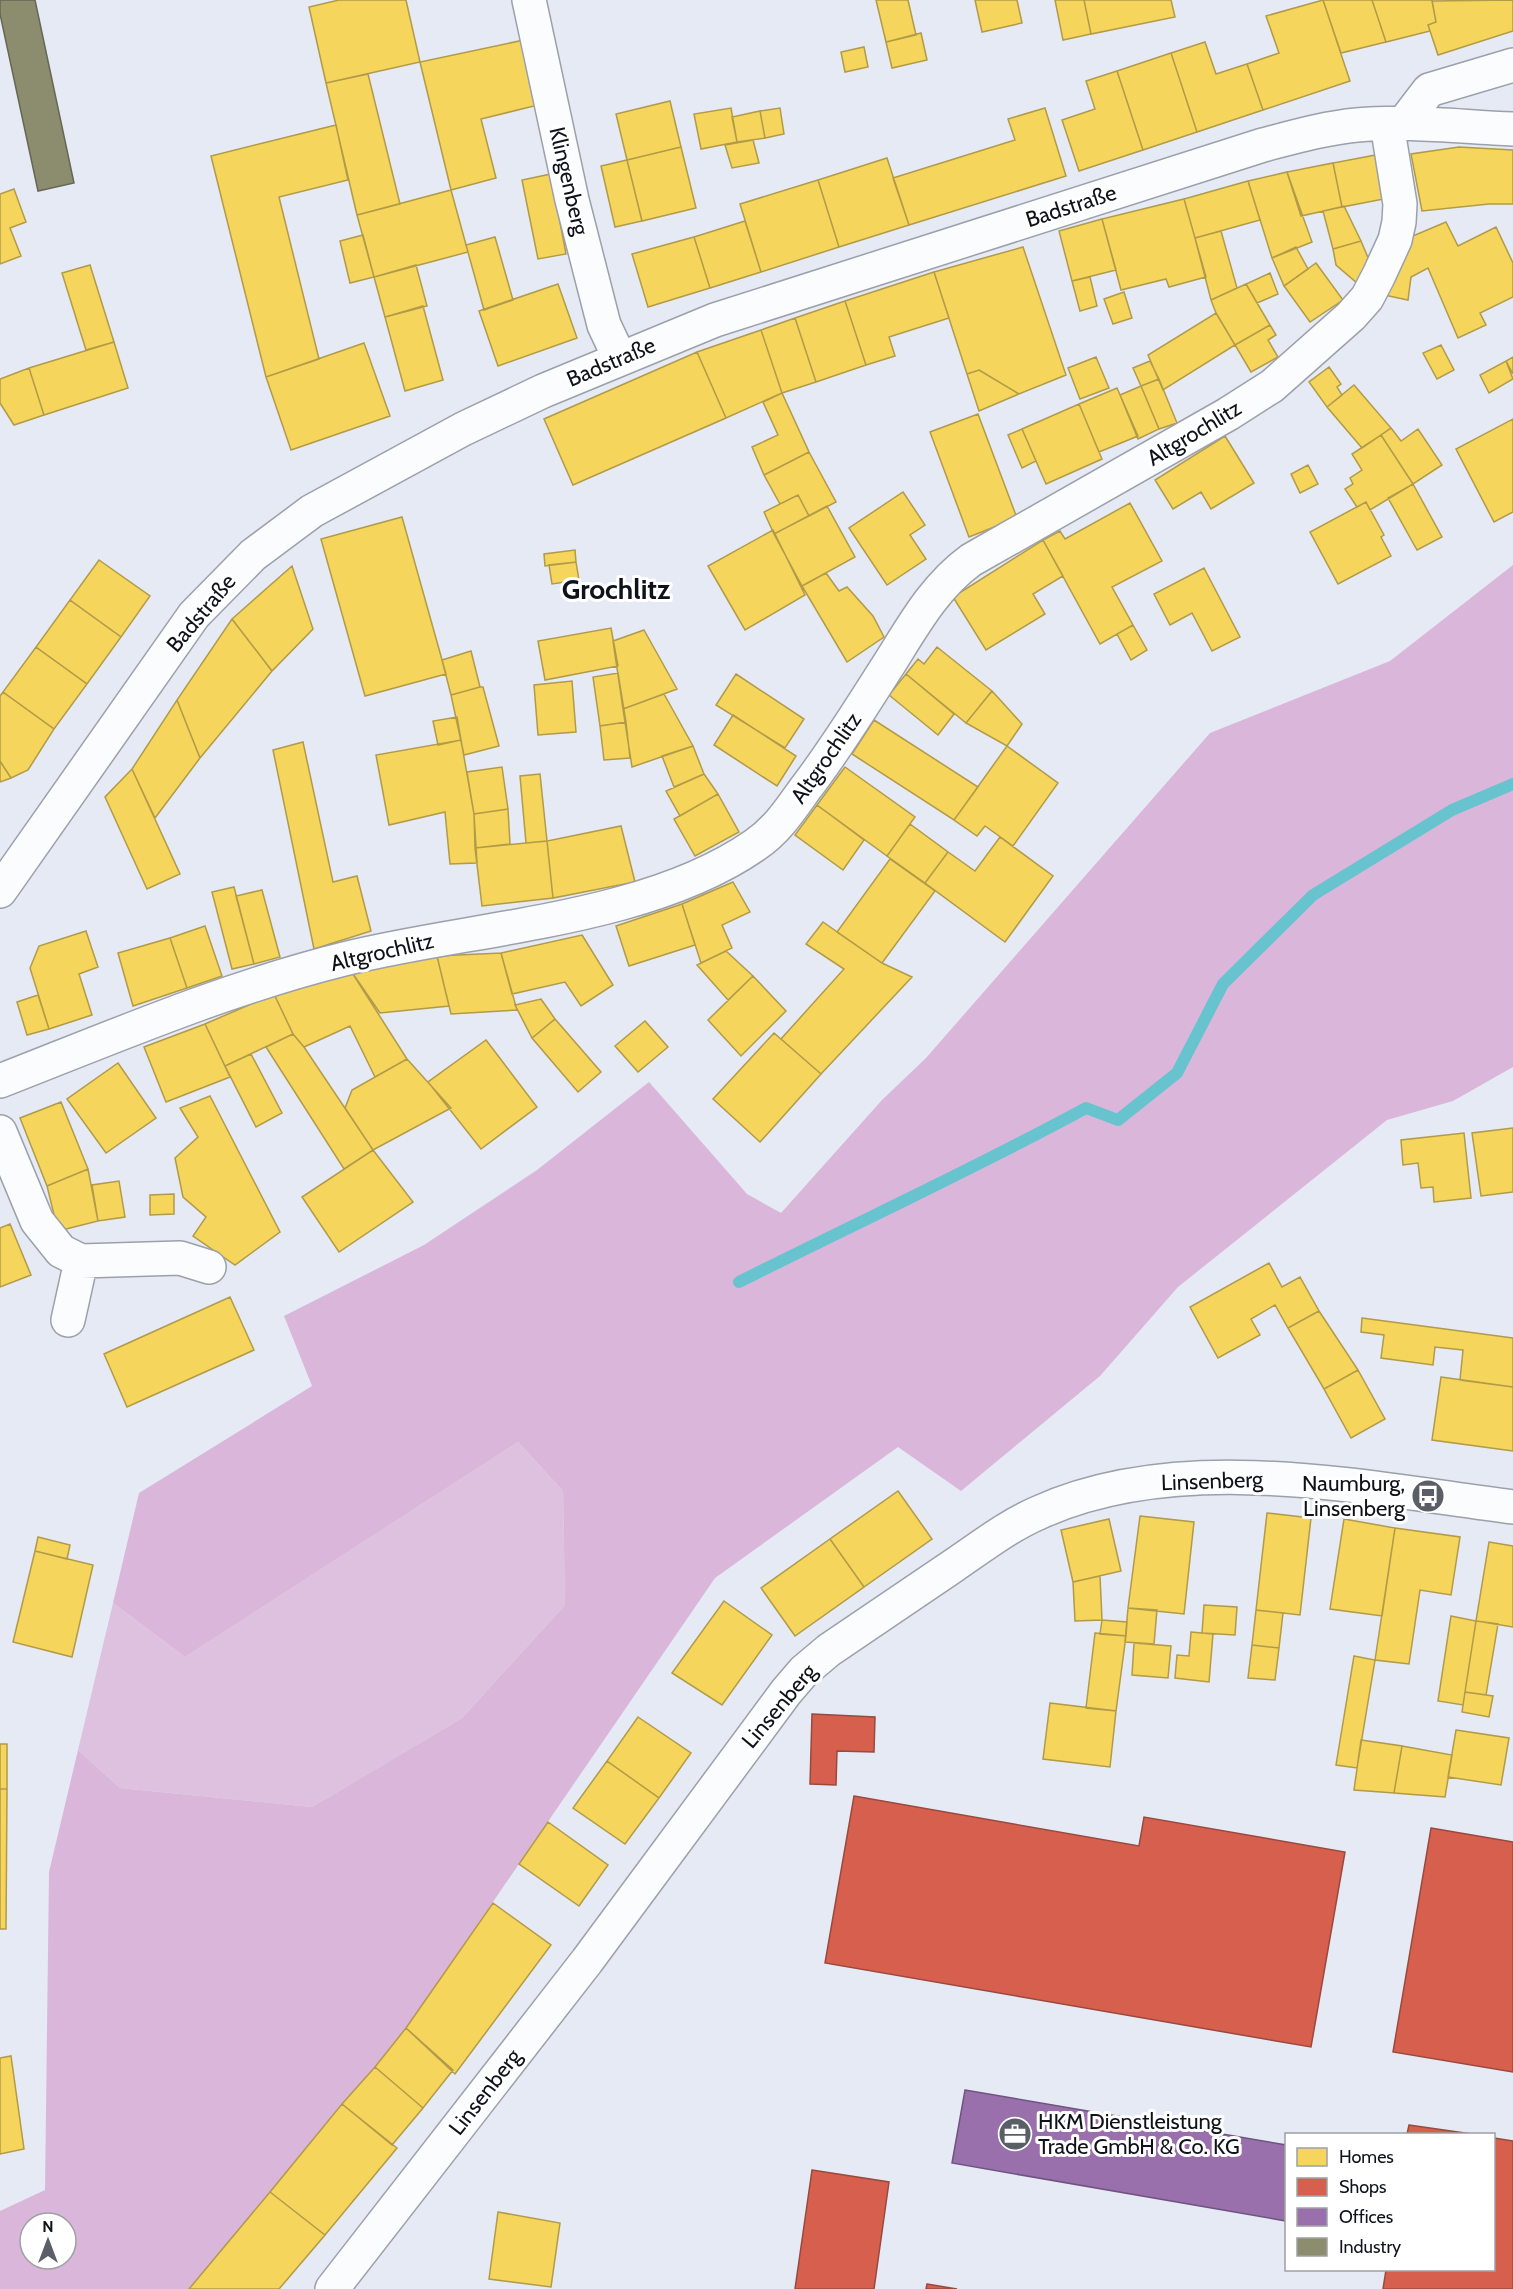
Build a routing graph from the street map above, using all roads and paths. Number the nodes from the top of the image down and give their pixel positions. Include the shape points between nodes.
1 (529, 0) edge
2 (1513, 65) edge
3 (1395, 124) junction
4 (1513, 129) edge
5 (620, 359) junction
6 (0, 891) edge
7 (0, 1080) edge
8 (0, 1132) edge
9 (81, 1261) junction
10 (209, 1267) dead end
11 (68, 1320) dead end
12 (1513, 1507) edge
13 (332, 2289) edge

1 - 5 street, Klingenberg via 572,200 604,325
2 - 3 street via 1429,90
3 - 4 street, Badstraße
3 - 5 street, Badstraße via 1332,129 1263,145 756,306
3 - 7 street, Altgrochlitz via 1399,222 1395,240 1367,298 1317,349 1272,386 951,575 922,612 831,755 776,828 758,843 728,862 661,891 555,917 332,962 213,1000
5 - 6 street, Badstraße via 453,434 312,512 253,555 194,615
8 - 9 street via 37,1221 61,1251
9 - 10 street via 180,1258
9 - 11 street
12 - 13 street, Linsenberg via 1273,1478 1188,1478 1093,1493 1036,1514 996,1537 804,1671 580,1970

